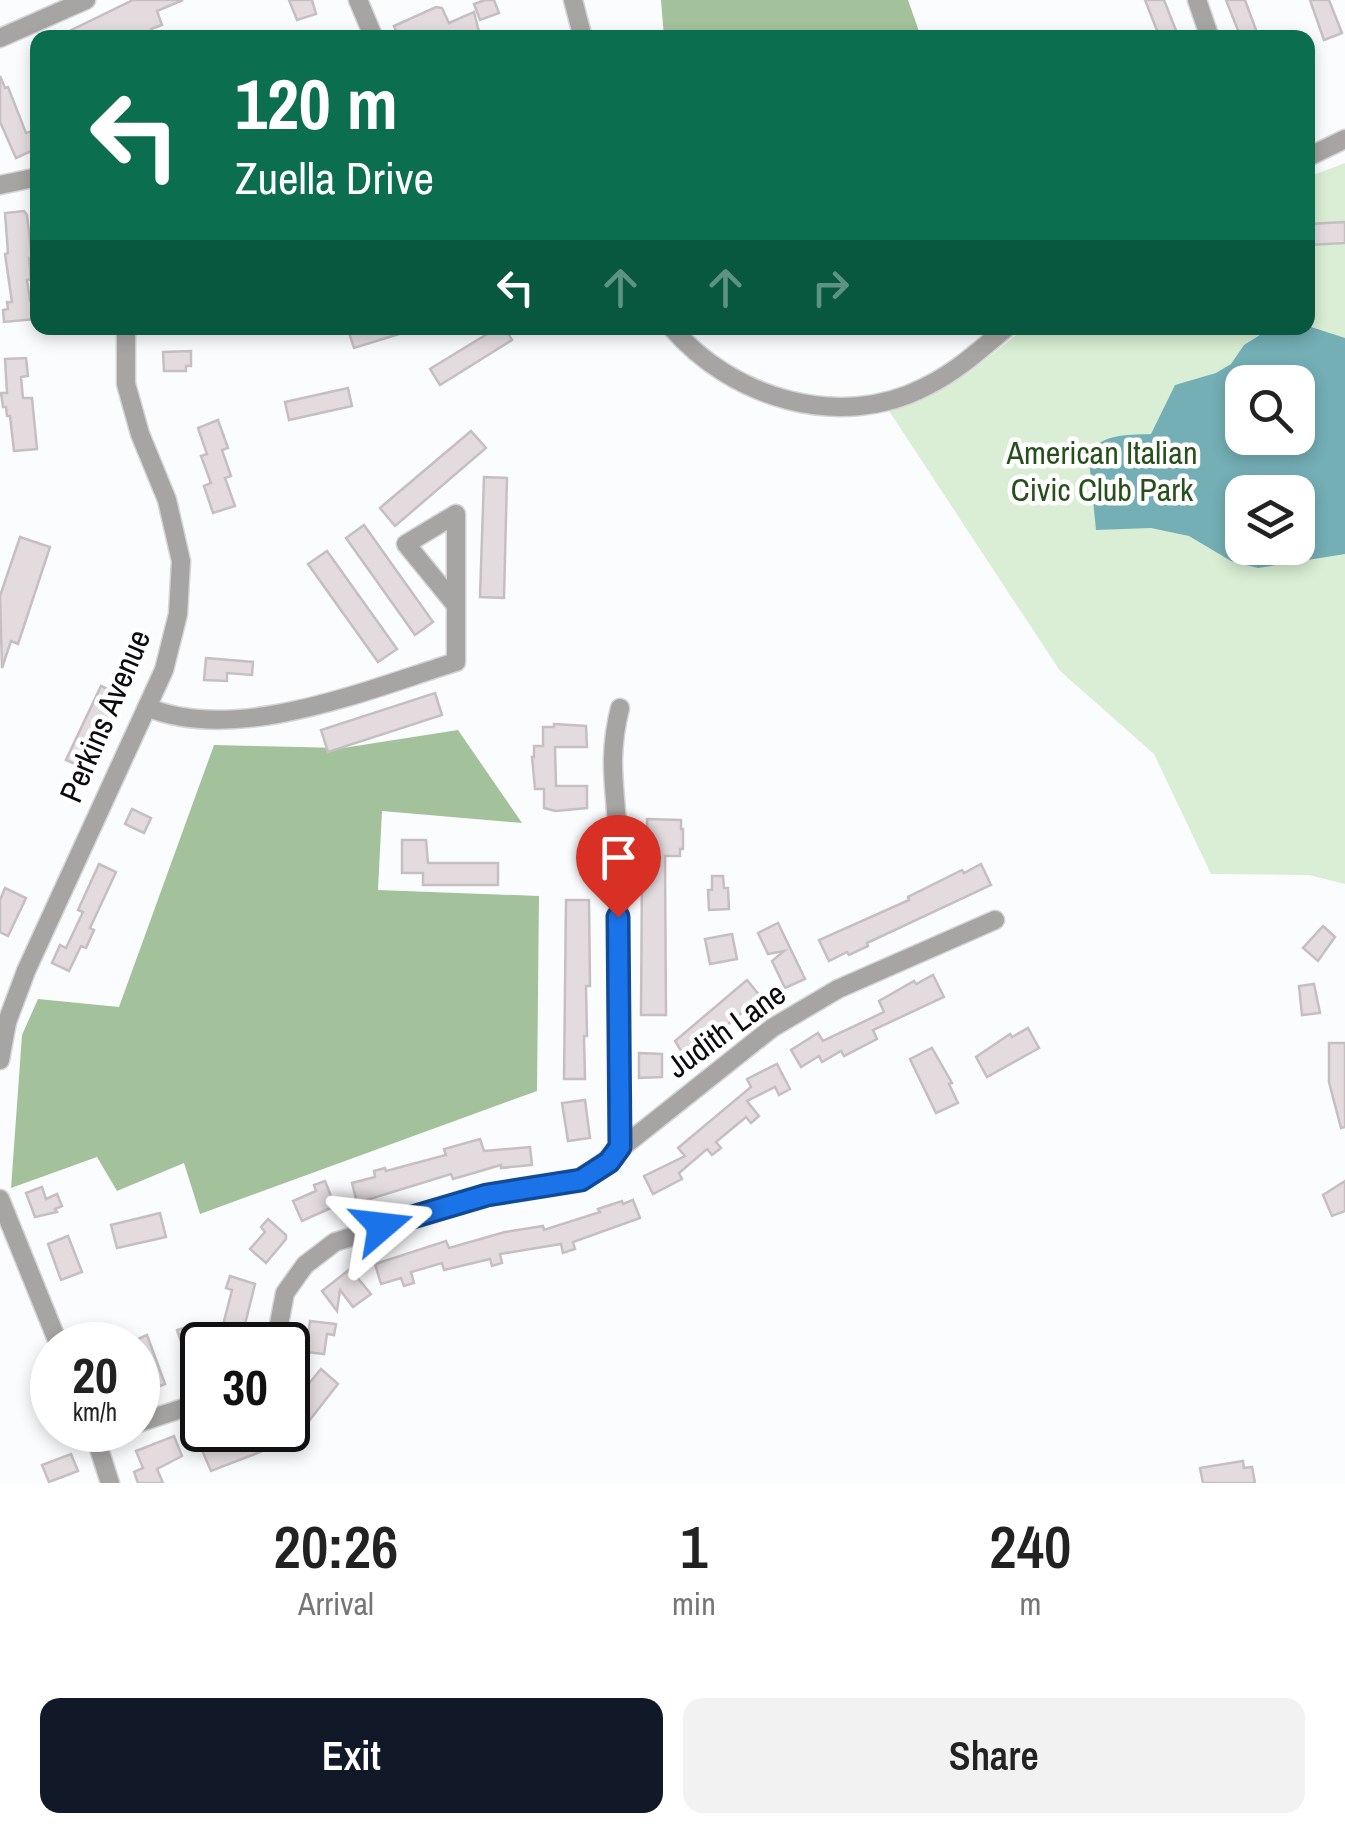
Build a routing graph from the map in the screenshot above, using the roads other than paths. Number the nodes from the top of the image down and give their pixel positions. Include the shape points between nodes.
1 (86, 0) edge
2 (358, 0) edge
3 (574, 0) edge
4 (1197, 0) edge
5 (371, 30) edge
6 (581, 30) edge
7 (1207, 30) edge
8 (0, 38) edge
9 (1345, 139) edge
10 (1315, 154) edge
11 (30, 179) edge
12 (0, 185) edge
13 (126, 335) edge
14 (678, 335) edge
15 (998, 335) edge
16 (455, 604) junction
17 (147, 707) junction
18 (620, 708) dead end
19 (994, 920) dead end
20 (0, 1060) edge
21 (620, 1147) junction
22 (0, 1199) edge
23 (50, 1322) edge
24 (280, 1322) edge
25 (100, 1452) edge
26 (110, 1483) edge

1 - 8 street
2 - 5 street
3 - 6 street
4 - 7 street
9 - 10 street
11 - 12 street
13 - 17 street, Perkins Avenue via 126,384 167,500 180,561 178,614
14 - 15 street via 733,379 772,398 846,406 922,389
16 - 16 street via 456,586 456,514 406,544
16 - 17 street via 456,662 300,712 216,718
17 - 20 street, Perkins Avenue via 26,971
18 - 21 street via 611,778 618,840
19 - 21 street, Judith Lane via 838,989 772,1028
21 - 24 street, Judith Lane via 581,1180 487,1195 335,1242 305,1265 285,1294
22 - 23 street
25 - 26 street

